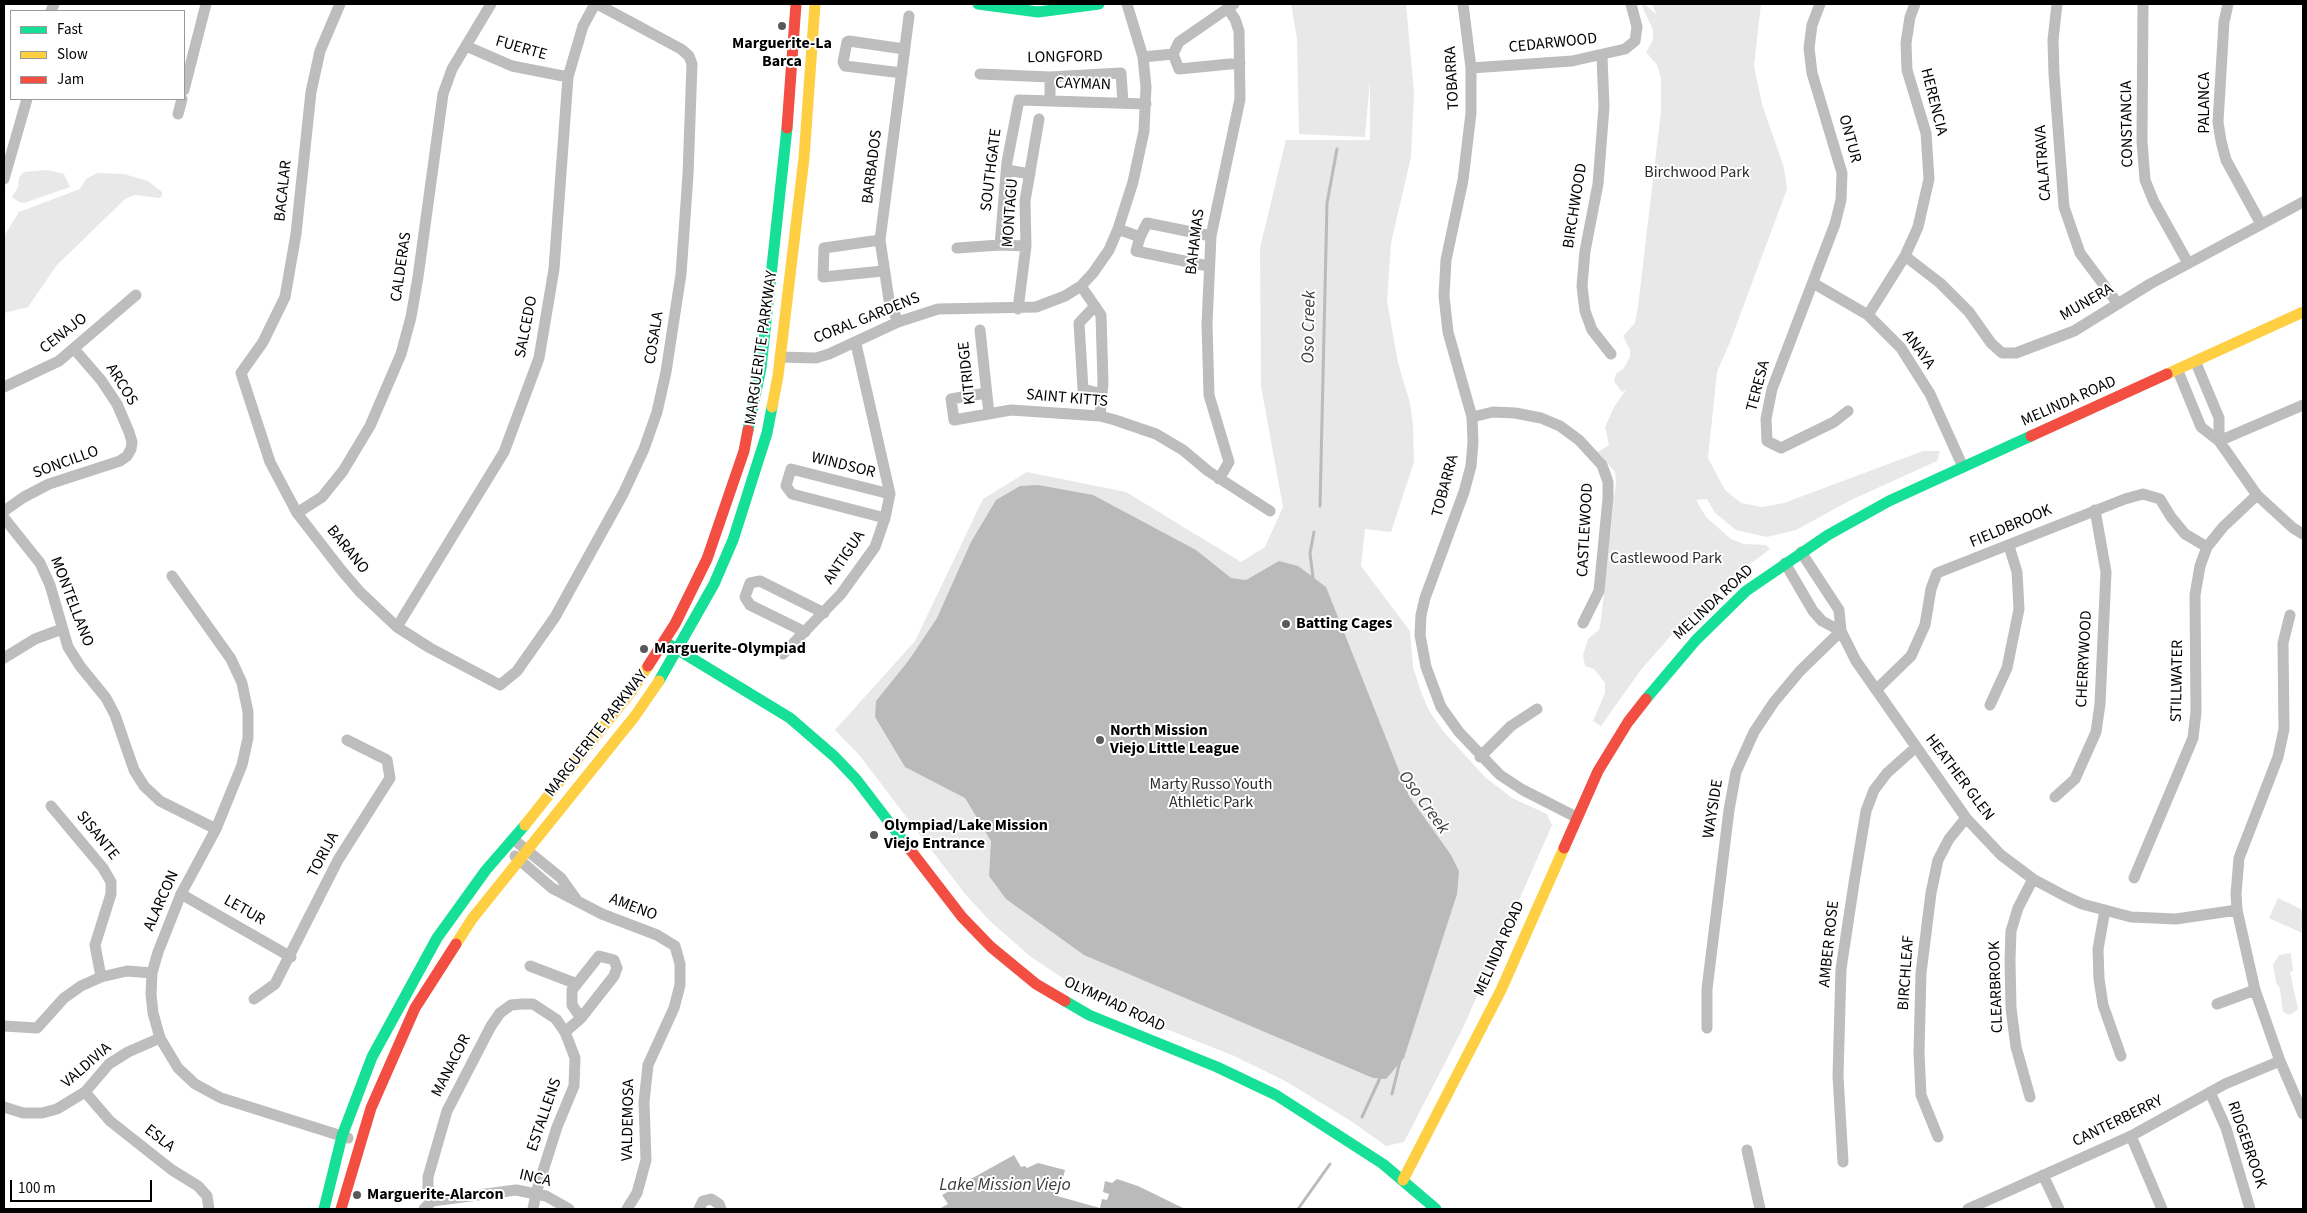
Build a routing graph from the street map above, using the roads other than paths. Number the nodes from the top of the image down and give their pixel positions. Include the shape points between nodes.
1 (206, 4) edge
2 (340, 4) edge
3 (491, 4) edge
4 (596, 4) edge
5 (796, 4) edge
6 (815, 4) edge
7 (978, 4) edge
8 (1098, 4) edge
9 (1126, 4) edge
10 (1463, 4) edge
11 (1631, 4) edge
12 (1820, 4) edge
13 (1915, 4) edge
14 (2057, 4) edge
15 (2143, 4) edge
16 (2228, 4) edge
17 (1231, 7) edge
18 (908, 16) dead end
19 (466, 46) junction
20 (904, 49) junction
21 (1173, 54) junction
22 (1602, 56) junction
23 (1142, 57) junction
24 (1240, 62) junction
25 (1471, 68) junction
26 (902, 73) junction
27 (980, 74) dead end
28 (568, 77) junction
29 (1050, 77) junction
30 (185, 86) edge
31 (27, 100) edge
32 (182, 100) edge
33 (1019, 100) joint
34 (1050, 100) junction
35 (1123, 103) junction
36 (1146, 104) junction
37 (178, 114) dead end
38 (1039, 119) dead end
39 (1007, 170) junction
40 (1030, 174) junction
41 (4, 179) edge
42 (2303, 202) edge
43 (2261, 224) junction
44 (1118, 229) junction
45 (1211, 236) junction
46 (1140, 237) junction
47 (880, 240) junction
48 (1000, 245) junction
49 (1026, 246) junction
50 (957, 248) dead end
51 (1905, 256) junction
52 (2188, 263) junction
53 (1208, 266) junction
54 (883, 271) junction
55 (1812, 283) junction
56 (1080, 286) junction
57 (136, 295) dead end
58 (2118, 304) junction
59 (1095, 306) junction
60 (1018, 309) junction
61 (2303, 312) edge
62 (1868, 315) junction
63 (898, 322) junction
64 (980, 330) dead end
65 (856, 344) junction
66 (75, 350) junction
67 (1610, 354) dead end
68 (780, 357) junction
69 (2196, 363) junction
70 (2178, 371) junction
71 (241, 373) joint
72 (4, 387) edge
73 (986, 393) junction
74 (1102, 394) junction
75 (2303, 405) edge
76 (2216, 410) junction
77 (1848, 411) dead end
78 (989, 414) junction
79 (1100, 416) junction
80 (1472, 417) junction
81 (2197, 417) junction
82 (2219, 441) junction
83 (132, 442) joint
84 (1963, 467) junction
85 (1219, 479) junction
86 (890, 494) junction
87 (2257, 495) junction
88 (2095, 510) junction
89 (4, 511) edge
90 (1270, 511) dead end
91 (298, 513) junction
92 (4, 518) edge
93 (885, 518) junction
94 (2303, 534) edge
95 (2009, 546) junction
96 (2208, 548) junction
97 (1801, 552) junction
98 (1785, 563) junction
99 (172, 576) dead end
100 (1835, 604) junction
101 (824, 613) junction
102 (2290, 615) dead end
103 (1821, 617) junction
104 (1583, 623) dead end
105 (397, 627) junction
106 (62, 628) junction
107 (1841, 631) junction
108 (805, 632) junction
109 (664, 642) junction
110 (679, 650) junction
111 (783, 654) dead end
112 (4, 658) edge
113 (500, 686) joint
114 (1876, 690) junction
115 (1990, 705) dead end
116 (1537, 709) dead end
117 (348, 740) dead end
118 (1915, 748) junction
119 (1480, 757) junction
120 (2055, 797) dead end
121 (51, 806) dead end
122 (1576, 817) junction
123 (1966, 818) junction
124 (216, 830) junction
125 (509, 844) junction
126 (523, 855) junction
127 (561, 878) junction
128 (2134, 878) dead end
129 (2033, 879) junction
130 (552, 888) junction
131 (181, 894) junction
132 (579, 902) junction
133 (2105, 910) junction
134 (2237, 910) junction
135 (675, 946) joint
136 (291, 957) junction
137 (530, 966) dead end
138 (152, 972) junction
139 (101, 977) junction
140 (577, 984) junction
141 (2255, 990) junction
142 (254, 999) dead end
143 (2217, 1004) dead end
144 (581, 1018) junction
145 (4, 1026) edge
146 (1707, 1028) dead end
147 (565, 1032) junction
148 (160, 1038) junction
149 (2121, 1056) dead end
150 (2280, 1061) junction
151 (85, 1092) junction
152 (2210, 1092) junction
153 (2030, 1097) dead end
154 (4, 1107) edge
155 (2303, 1114) edge
156 (342, 1136) junction
157 (1938, 1136) dead end
158 (2131, 1136) junction
159 (359, 1141) junction
160 (1747, 1150) dead end
161 (1843, 1162) dead end
162 (2044, 1175) junction
163 (1402, 1180) junction
164 (536, 1193) junction
165 (428, 1205) edge
166 (209, 1209) edge
167 (324, 1209) edge
168 (341, 1209) edge
169 (533, 1209) edge
170 (569, 1209) edge
171 (627, 1209) edge
172 (699, 1209) edge
173 (721, 1209) edge
174 (1436, 1209) edge
175 (1760, 1209) edge
176 (1968, 1209) edge
177 (2059, 1209) edge
178 (2162, 1209) edge
179 (2250, 1209) edge

1 - 30 street
2 - 71 street, BACALAR via 320,51 310,92 296,234 285,297 264,342
3 - 19 street, CALDERAS
4 - 28 street, SALCEDO via 583,26
4 - 113 street, COSALA via 681,49 692,64 681,274 666,372 644,449 623,494 555,617 517,671
5 - 109 main road, MARGUERITE PARKWAY via 784,167 759,378 744,451 708,558
6 - 68 main road, MARGUERITE PARKWAY via 804,158
7 - 8 main road via 1038,12
9 - 23 street, CORAL GARDENS
10 - 25 street, TOBARRA
11 - 22 street, CEDARWOOD via 1637,26 1636,41 1626,49
12 - 55 street, ONTUR via 1812,25 1809,48 1812,73 1842,173 1841,200 1835,224
13 - 51 street, HERENCIA via 1906,43 1907,70 1926,133 1929,179 1918,227
14 - 58 street, CALATRAVA via 2054,74 2064,207 2080,253
15 - 52 street, CONSTANCIA via 2142,141 2146,180 2154,202
16 - 43 street, PALANCA via 2218,122 2220,141 2226,160
17 - 21 street via 1179,42
17 - 24 street, BAHAMAS via 1239,30
18 - 20 street, BARBADOS
19 - 28 street, FUERTE via 512,66
19 - 91 street, CALDERAS via 452,69 443,94 418,277 402,354 370,426 343,471 322,497
20 - 26 street, BARBADOS
20 - 26 street via 849,41 843,62 845,66
21 - 23 street
21 - 24 street via 1179,69
22 - 25 street, CEDARWOOD
22 - 67 street, BIRCHWOOD via 1604,107 1598,184 1582,286 1585,311 1592,330
23 - 36 street, CORAL GARDENS
24 - 45 street, BAHAMAS via 1240,99
25 - 80 street, TOBARRA via 1468,143 1446,260 1444,296 1448,332
26 - 47 street, BARBADOS
27 - 29 street, LONGFORD
28 - 105 street, SALCEDO via 554,269 539,358 504,452
29 - 34 street
29 - 35 street, LONGFORD via 1121,73
31 - 41 street
32 - 37 street
33 - 34 street, CAYMAN
33 - 39 street, SOUTHGATE
34 - 35 street, CAYMAN
35 - 36 street, CAYMAN
36 - 44 street, CORAL GARDENS via 1141,152
38 - 40 street, MONTAGU
39 - 40 street
39 - 48 street, SOUTHGATE
40 - 49 street, MONTAGU via 1025,202
42 - 43 street, MUNERA
43 - 52 street, MUNERA
44 - 46 street
44 - 56 street, CORAL GARDENS via 1109,250
45 - 46 street via 1147,223
45 - 53 street, BAHAMAS
46 - 53 street via 1136,251
47 - 54 street, BARBADOS
47 - 54 street via 824,248 823,277
48 - 49 street
48 - 50 street
49 - 60 street, MONTAGU
51 - 58 street, MUNERA via 1952,294 2002,353 2016,353 2074,331
51 - 62 street, HERENCIA
52 - 58 street, MUNERA
53 - 85 street, BAHAMAS via 1209,395 1229,462
54 - 63 street, BARBADOS
55 - 62 street, ANAYA
55 - 77 street, TERESA via 1772,390 1766,419 1767,441 1781,448 1834,422
56 - 59 street
56 - 60 street, CORAL GARDENS via 1065,296 1036,307
57 - 66 street, CENAJO
59 - 74 street via 1101,315
59 - 74 street via 1078,323 1082,389
60 - 63 street, CORAL GARDENS via 954,307
61 - 69 main road, MELINDA ROAD
62 - 84 street, ANAYA via 1900,348 1925,387
63 - 65 street, CORAL GARDENS
64 - 73 street, KITRIDGE
65 - 68 street, CORAL GARDENS via 816,358
65 - 86 street, ANTIGUA
66 - 72 street, CENAJO via 41,371
66 - 83 street, ARCOS via 101,380 116,404
68 - 110 main road, MARGUERITE PARKWAY via 767,433 748,496 714,584
69 - 70 main road, MELINDA ROAD
69 - 76 street
70 - 81 street
70 - 84 main road, MELINDA ROAD
71 - 91 street, BARANO via 270,462
73 - 78 street, KITRIDGE
73 - 78 street, SAINT KITTS via 951,399 954,420
74 - 79 street
75 - 82 street
76 - 81 street
76 - 82 street
78 - 79 street, SAINT KITTS via 1011,410
79 - 85 street, SAINT KITTS via 1156,434 1183,450
80 - 104 street, CASTLEWOOD via 1493,412 1541,418 1560,426 1579,440 1602,465 1608,482 1608,499 1599,590
80 - 119 street, TOBARRA via 1471,466 1426,598 1420,634 1426,667 1441,707
81 - 82 street via 2201,427
82 - 87 street
83 - 89 street, SONCILLO via 127,456 120,461 49,484
84 - 97 main road, MELINDA ROAD via 1889,501
85 - 90 street, SAINT KITTS
86 - 93 street, ANTIGUA
86 - 93 street, WINDSOR via 791,469 786,486 792,494
87 - 94 street
87 - 96 street, STILLWATER via 2223,527
88 - 95 street, FIELDBROOK
88 - 96 street, FIELDBROOK via 2143,494 2160,499 2185,534
88 - 120 street, CHERRYWOOD via 2106,572 2100,704 2096,732 2075,779
91 - 105 street, BARANO via 360,592
92 - 106 street, MONTELLANO via 40,563
93 - 101 street, ANTIGUA via 875,547
95 - 114 street, FIELDBROOK via 1937,573 1925,625 1911,656
95 - 115 street via 2017,572 2019,609 2007,668
96 - 128 street, STILLWATER via 2200,566 2196,595 2193,738
97 - 98 main road, MELINDA ROAD
97 - 100 street, HEATHER GLEN
98 - 103 street via 1801,592
98 - 122 main road, MELINDA ROAD via 1746,591 1661,679 1628,722
99 - 124 street, ALARCON via 231,659 242,683 248,712 248,738 242,765
100 - 103 street
100 - 107 street, HEATHER GLEN via 1839,610
101 - 108 street, ANTIGUA
101 - 108 street via 760,581 750,582 745,597 750,605
102 - 134 street via 2284,643 2284,729 2278,757 2239,858
103 - 107 street
105 - 113 street, BARANO
106 - 112 street via 35,639
106 - 124 street, MONTELLANO via 80,666 106,698 134,770 144,786 160,801
107 - 114 street, HEATHER GLEN
107 - 146 street, WAYSIDE via 1774,702 1754,732 1736,772 1707,989
108 - 111 street, ANTIGUA
109 - 110 main road, OLYMPIAD ROAD
109 - 125 main road, MARGUERITE PARKWAY via 602,731
110 - 126 main road, MARGUERITE PARKWAY via 634,716
110 - 163 main road, OLYMPIAD ROAD via 790,718 829,751 856,779 962,917 991,947 1036,984 1089,1015 1276,1095 1331,1128
114 - 118 street, HEATHER GLEN
116 - 119 street via 1511,726
117 - 136 street, TORIJA via 387,760 390,778 338,860
118 - 123 street, HEATHER GLEN
118 - 161 street, AMBER ROSE via 1887,773 1874,790 1866,811 1841,969 1838,1076
119 - 122 street, TOBARRA via 1523,790
121 - 139 street, SISANTE via 111,882 111,894 95,945
122 - 163 main road, MELINDA ROAD via 1500,990
123 - 129 street, HEATHER GLEN via 2001,855
123 - 157 street, BIRCHLEAF via 1938,860 1920,974 1922,1095
124 - 131 street, ALARCON
125 - 126 street, AMENO
125 - 156 main road, MARGUERITE PARKWAY via 442,932 413,979 372,1057
126 - 127 street, AMENO
126 - 130 street, AMENO
126 - 159 main road, MARGUERITE PARKWAY via 472,919 415,1008
127 - 130 street
127 - 132 street, AMENO
129 - 133 street, HEATHER GLEN via 2082,904
129 - 153 street, CLEARBROOK via 2018,908 2011,931 2010,950 2011,1008 2016,1047
130 - 132 street, AMENO
131 - 136 street, LETUR
131 - 138 street, ALARCON
132 - 135 street, AMENO
133 - 134 street, HEATHER GLEN via 2153,919
133 - 149 street via 2098,949 2099,979 2103,1005
134 - 141 street
135 - 171 street, VALDEMOSA via 680,964 680,985 674,1008 648,1065 644,1102 646,1160 637,1192
136 - 142 street, TORIJA via 275,984
137 - 140 street
138 - 139 street via 127,971
138 - 148 street, ALARCON via 153,1013
139 - 145 street via 64,998 37,1028
140 - 144 street via 570,998
140 - 144 street via 600,956 614,960 617,968 614,976
141 - 143 street
141 - 150 street
144 - 147 street
147 - 164 street, ESTALLENS via 575,1058 574,1086
147 - 165 street, MANACOR via 556,1019 533,1004 511,1006 500,1013 447,1111 428,1177
148 - 151 street, VALDIVIA via 109,1064
148 - 156 street, ALARCON via 178,1068 195,1084 221,1098
150 - 152 street, CANTERBERRY
150 - 155 street
151 - 154 street, VALDIVIA via 57,1109 42,1113 23,1113
151 - 166 street, ESLA via 110,1121 172,1170 198,1186 207,1196
152 - 158 street, CANTERBERRY
152 - 179 street, RIDGEBROOK via 2226,1128
156 - 159 street, ALARCON
156 - 167 main road, MARGUERITE PARKWAY
158 - 162 street, CANTERBERRY
158 - 178 street
159 - 168 main road, MARGUERITE PARKWAY
160 - 175 street
162 - 176 street, CANTERBERRY
162 - 177 street
163 - 174 main road, OLYMPIAD ROAD
164 - 165 street, INCA via 499,1190
164 - 169 street, ESTALLENS
164 - 170 street, INCA
172 - 173 street via 703,1201 711,1199

